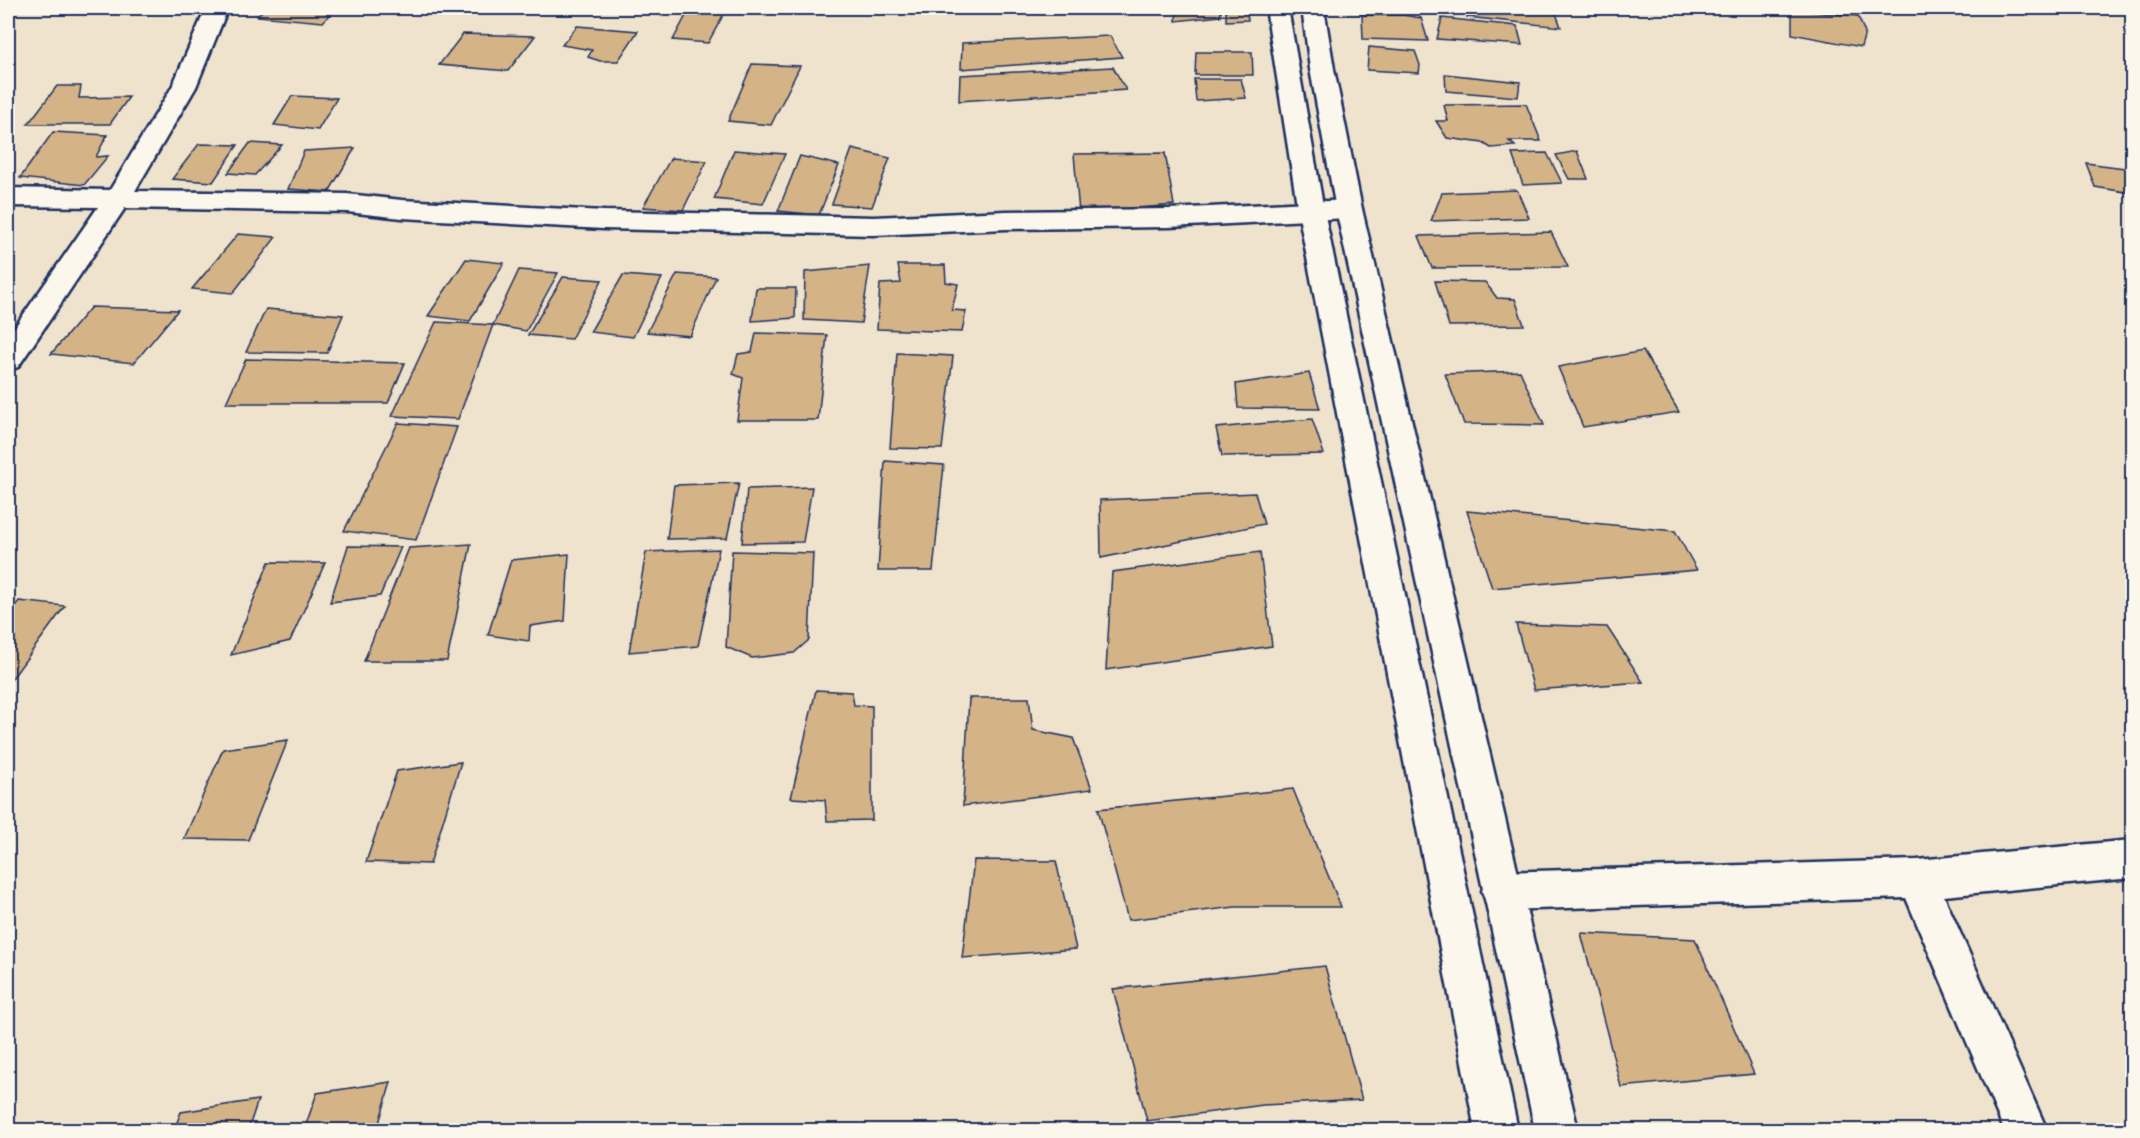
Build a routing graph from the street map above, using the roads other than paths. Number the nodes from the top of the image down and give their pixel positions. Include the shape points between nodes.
1 (217, 8) edge
2 (1277, 8) edge
3 (1313, 8) edge
4 (8, 196) edge
5 (118, 198) junction
6 (1349, 209) junction
7 (1311, 211) junction
8 (8, 359) edge
9 (2133, 859) edge
10 (1917, 879) junction
11 (1501, 891) junction
12 (1497, 1131) edge
13 (1557, 1131) edge
14 (2026, 1131) edge

1 - 5 main road via 184,87
2 - 7 main road
3 - 6 main road
4 - 5 main road
5 - 7 main road via 347,203 604,219 874,226
5 - 8 main road
6 - 7 main road
6 - 11 main road
7 - 12 main road
9 - 10 main road
10 - 11 main road
10 - 14 main road
11 - 13 main road

